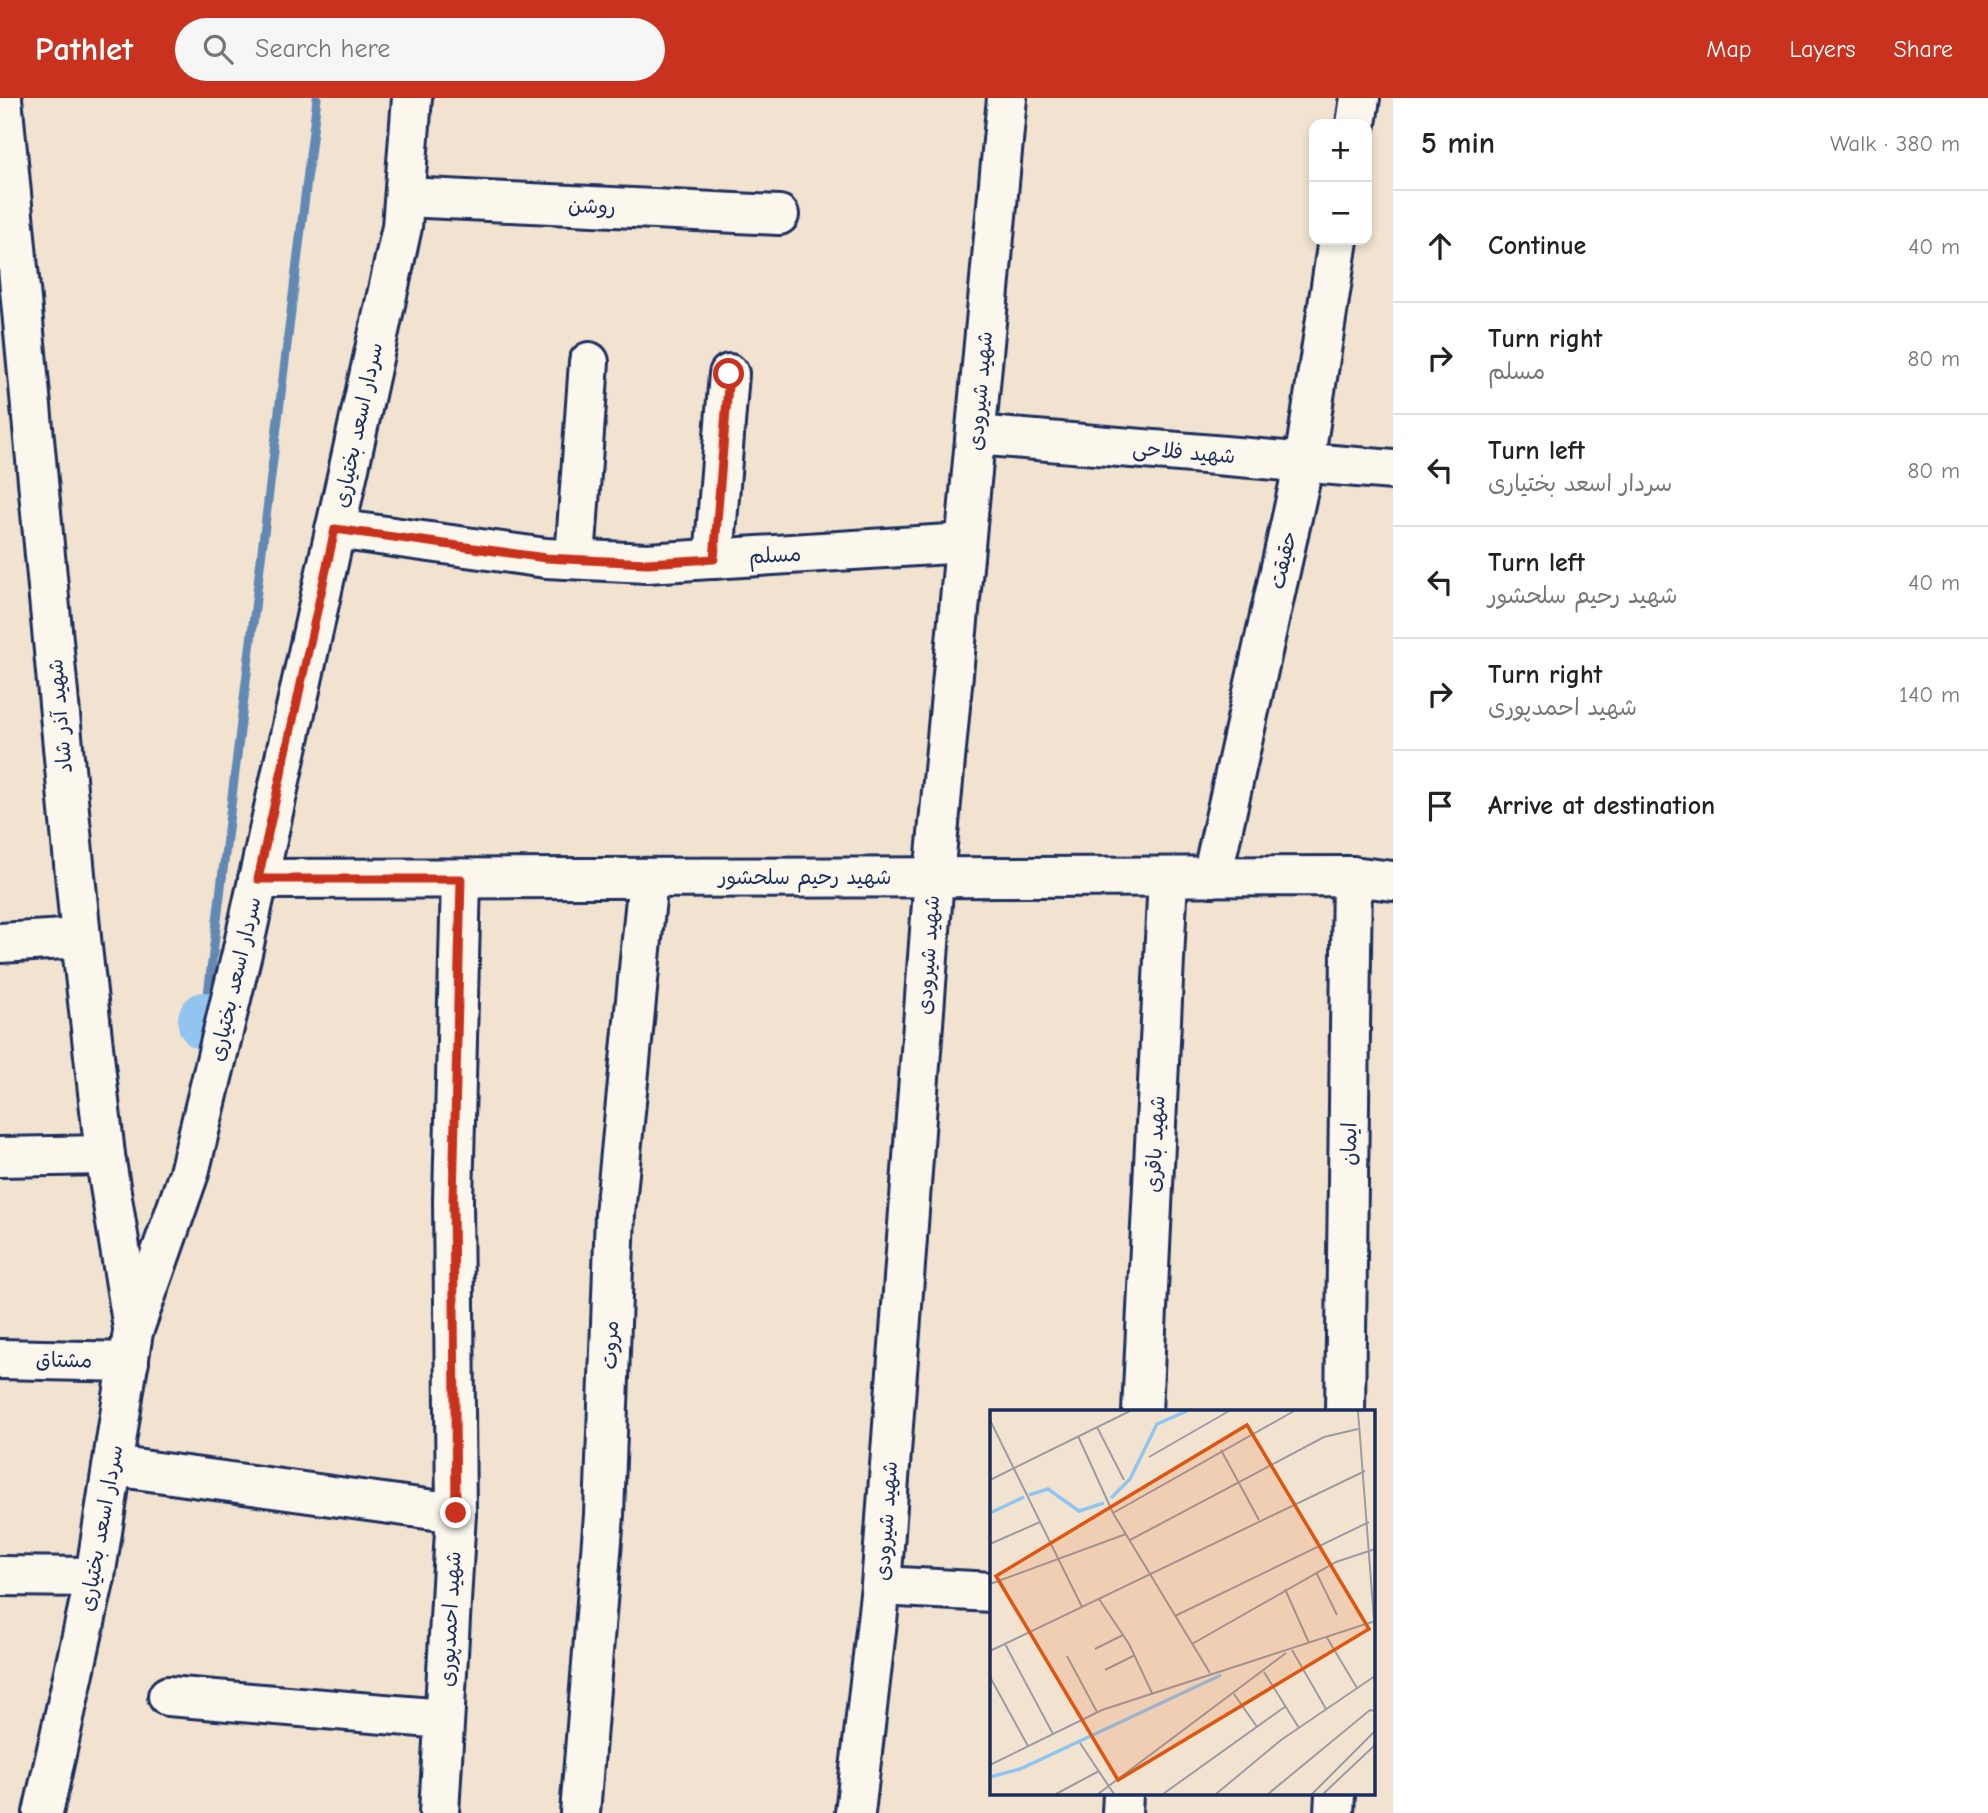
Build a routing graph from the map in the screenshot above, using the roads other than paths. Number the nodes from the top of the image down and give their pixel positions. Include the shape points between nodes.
1 (2, 98) edge
2 (412, 98) edge
3 (1007, 98) edge
4 (1360, 98) edge
5 (1357, 119) edge
6 (405, 197) junction
7 (779, 215) dead end
8 (1337, 245) edge
9 (589, 362) dead end
10 (729, 374) dead end
11 (976, 435) junction
12 (1304, 463) junction
13 (1393, 470) edge
14 (335, 529) junction
15 (965, 544) junction
16 (575, 559) junction
17 (714, 559) junction
18 (1352, 876) junction
19 (934, 877) junction
20 (1168, 877) junction
21 (1212, 877) junction
22 (648, 878) junction
23 (258, 879) junction
24 (461, 879) junction
25 (1393, 881) edge
26 (81, 939) junction
27 (0, 943) edge
28 (105, 1155) junction
29 (0, 1157) edge
30 (131, 1347) junction
31 (0, 1359) edge
32 (1142, 1410) edge
33 (1345, 1410) edge
34 (113, 1466) junction
35 (456, 1513) junction
36 (0, 1576) edge
37 (95, 1577) junction
38 (881, 1586) junction
39 (990, 1592) edge
40 (168, 1696) dead end
41 (444, 1719) junction
42 (44, 1813) edge
43 (439, 1813) edge
44 (580, 1813) edge
45 (855, 1813) edge

1 - 26 street, شهید آذر شاد
2 - 6 street, سردار اسعد بختیاری
3 - 11 street, شهید شیرودی
4 - 5 street
6 - 7 street, روشن
6 - 14 street, سردار اسعد بختیاری
8 - 12 street, حقیقت
9 - 16 street
10 - 17 street
11 - 12 street, شهید فلاحی
11 - 15 street, شهید شیرودی
12 - 13 street, شهید فلاحی
12 - 21 street, حقیقت
14 - 16 street, مسلم
14 - 23 street, سردار اسعد بختیاری
15 - 17 street, مسلم
15 - 19 street, شهید شیرودی
16 - 17 street, مسلم via 647,563
18 - 21 street, شهید رحیم سلحشور
18 - 25 street, شهید رحیم سلحشور
18 - 33 street, ایمان
19 - 20 street, شهید رحیم سلحشور
19 - 22 street, شهید رحیم سلحشور
19 - 38 street, شهید شیرودی
20 - 21 street, شهید رحیم سلحشور
20 - 32 street, شهید باقری
22 - 24 street, شهید رحیم سلحشور
22 - 44 street, مروت via 615,1214 604,1515
23 - 24 street, شهید رحیم سلحشور
23 - 30 street, سردار اسعد بختیاری via 189,1173
24 - 35 street, شهید احمدپوری via 453,1200
26 - 27 street
26 - 28 street, شهید آذر شاد
28 - 29 street
28 - 30 street, شهید آذر شاد
30 - 31 street, مشتاق
30 - 34 street, سردار اسعد بختیاری
34 - 35 street
34 - 37 street, سردار اسعد بختیاری
35 - 41 street, شهید احمدپوری
36 - 37 street
37 - 42 street, سردار اسعد بختیاری
38 - 39 street
38 - 45 street, شهید شیرودی
40 - 41 street
41 - 43 street, شهید احمدپوری

